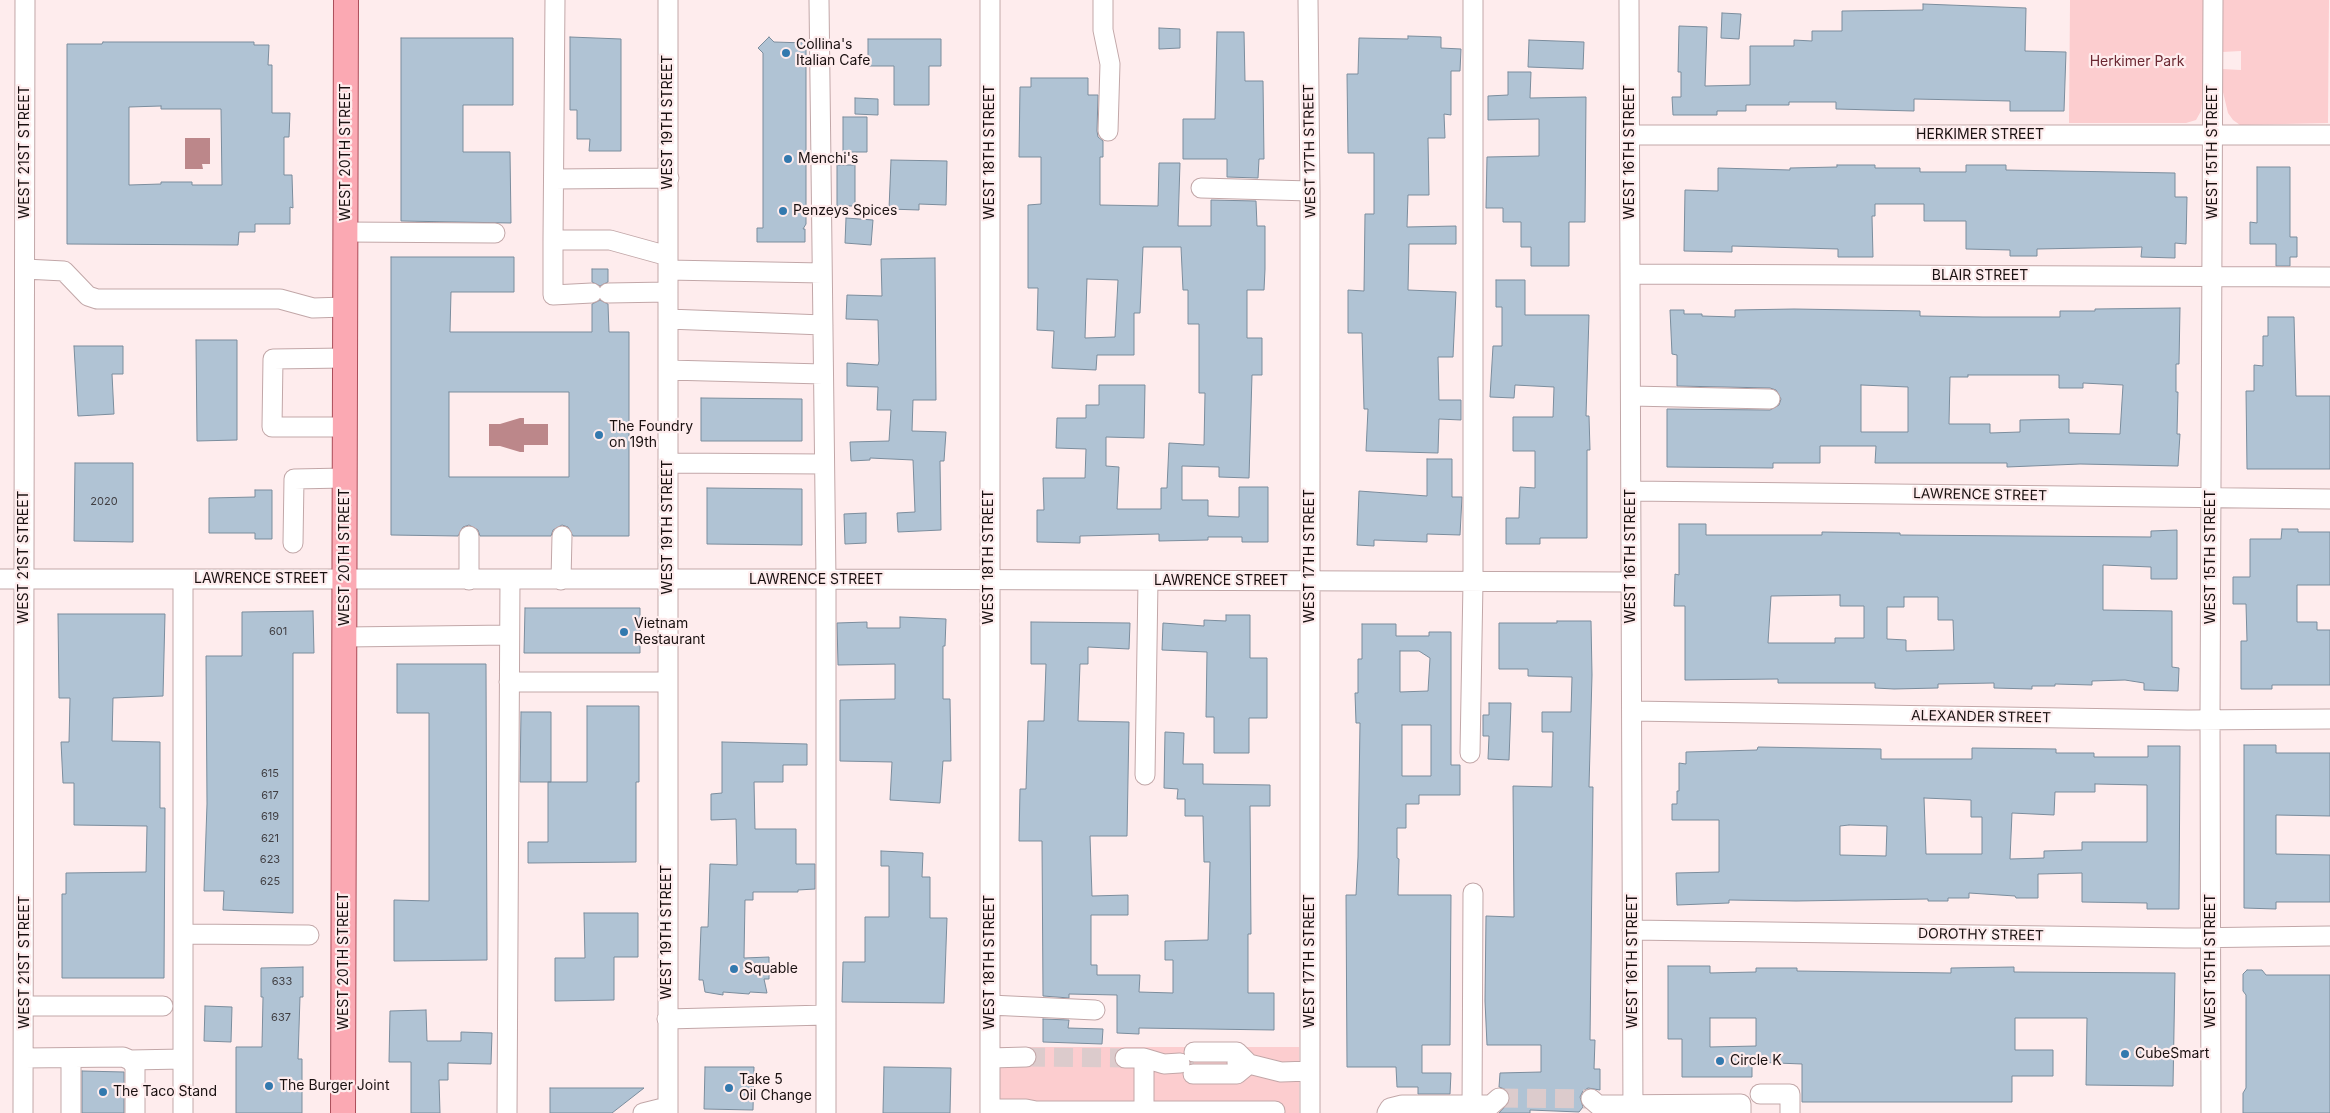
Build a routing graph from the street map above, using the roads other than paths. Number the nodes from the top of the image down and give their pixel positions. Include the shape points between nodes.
1 (25, 0) edge
2 (346, 0) edge
3 (555, 0) edge
4 (668, 0) edge
5 (819, 0) edge
6 (990, 0) edge
7 (1103, 0) edge
8 (1308, 0) edge
9 (1473, 0) edge
10 (1630, 0) edge
11 (2213, 0) edge
12 (1108, 131) dead end
13 (1630, 135) junction
14 (2213, 135) junction
15 (2330, 135) edge
16 (669, 178) junction
17 (554, 179) junction
18 (1201, 188) dead end
19 (1310, 191) junction
20 (346, 232) junction
21 (494, 233) dead end
22 (554, 240) junction
23 (668, 263) junction
24 (24, 269) junction
25 (822, 273) junction
26 (1630, 274) junction
27 (2212, 277) junction
28 (2330, 277) edge
29 (668, 292) junction
30 (345, 307) junction
31 (668, 319) junction
32 (823, 325) junction
33 (345, 358) junction
34 (668, 370) junction
35 (823, 374) junction
36 (1631, 396) junction
37 (1770, 399) dead end
38 (345, 427) junction
39 (668, 463) junction
40 (824, 464) junction
41 (345, 478) junction
42 (1631, 491) junction
43 (2211, 498) junction
44 (2330, 498) edge
45 (469, 536) dead end
46 (562, 536) dead end
47 (293, 543) dead end
48 (0, 579) edge
49 (24, 579) junction
50 (183, 579) junction
51 (826, 579) junction
52 (344, 580) junction
53 (469, 580) junction
54 (510, 580) junction
55 (562, 580) junction
56 (668, 580) junction
57 (989, 581) junction
58 (1148, 581) junction
59 (1310, 581) junction
60 (1473, 582) junction
61 (1631, 582) junction
62 (509, 635) junction
63 (345, 637) junction
64 (509, 682) junction
65 (667, 682) junction
66 (1632, 711) junction
67 (2210, 719) junction
68 (2330, 719) edge
69 (1470, 753) dead end
70 (1145, 775) dead end
71 (1473, 893) dead end
72 (1632, 930) junction
73 (183, 934) junction
74 (309, 935) dead end
75 (2330, 936) edge
76 (2210, 937) junction
77 (990, 1005) junction
78 (24, 1006) junction
79 (163, 1006) dead end
80 (1095, 1010) dead end
81 (826, 1016) junction
82 (667, 1019) junction
83 (1026, 1057) tunnel mouth
84 (24, 1058) junction
85 (71, 1058) junction
86 (990, 1058) junction
87 (1125, 1058) tunnel mouth
88 (1144, 1058) junction
89 (183, 1059) junction
90 (130, 1060) junction
91 (1310, 1071) junction
92 (1760, 1094) dead end
93 (1495, 1105) tunnel mouth
94 (1594, 1106) tunnel mouth
95 (826, 1108) edge
96 (1472, 1109) edge
97 (1633, 1109) edge
98 (1690, 1109) edge
99 (1718, 1109) edge
100 (667, 1110) edge
101 (990, 1111) edge
102 (1275, 1111) dead end
103 (1144, 1112) edge
104 (23, 1113) edge
105 (70, 1113) edge
106 (135, 1113) edge
107 (182, 1113) edge
108 (343, 1113) edge
109 (508, 1113) edge
110 (643, 1113) edge
111 (1310, 1113) edge
112 (1387, 1113) edge
113 (1741, 1113) edge
114 (1790, 1113) edge
115 (2211, 1113) edge

1 - 24 street, WEST 21ST STREET
2 - 20 main road, WEST 20TH STREET
3 - 17 street
4 - 16 street, WEST 19TH STREET
5 - 25 street
6 - 57 street, WEST 18TH STREET
7 - 12 street via 1103,30 1110,64
8 - 19 street, WEST 17TH STREET
9 - 60 street
10 - 13 street, WEST 16TH STREET
11 - 14 street, WEST 15TH STREET
13 - 14 street, HERKIMER STREET
13 - 26 street, WEST 16TH STREET
14 - 15 street, HERKIMER STREET
14 - 27 street, WEST 15TH STREET
16 - 17 street
16 - 23 street, WEST 19TH STREET
17 - 22 street
18 - 19 street
19 - 59 street, WEST 17TH STREET
20 - 21 street
20 - 30 main road, WEST 20TH STREET
22 - 23 street via 610,240
22 - 29 street via 554,295
23 - 25 street
23 - 29 street, WEST 19TH STREET
24 - 30 street via 64,271 88,296 97,299 280,299 313,308
24 - 49 street, WEST 21ST STREET
25 - 32 street
26 - 27 street, BLAIR STREET
26 - 36 street, WEST 16TH STREET
27 - 28 street, BLAIR STREET
27 - 43 street, WEST 15TH STREET
29 - 31 street, WEST 19TH STREET
30 - 33 main road, WEST 20TH STREET
31 - 32 street
31 - 34 street, WEST 19TH STREET
32 - 35 street
33 - 38 main road, WEST 20TH STREET
33 - 38 street via 274,359 272,427
34 - 35 street
34 - 39 street, WEST 19TH STREET
35 - 40 street
36 - 37 street
36 - 42 street, WEST 16TH STREET
38 - 41 main road, WEST 20TH STREET
39 - 40 street
39 - 56 street, WEST 19TH STREET
40 - 51 street
41 - 47 street via 294,479
41 - 52 main road, WEST 20TH STREET
42 - 43 street, LAWRENCE STREET
42 - 61 street, WEST 16TH STREET
43 - 44 street, LAWRENCE STREET
43 - 67 street, WEST 15TH STREET
45 - 53 street
46 - 55 street
48 - 49 street, LAWRENCE STREET
49 - 50 street, LAWRENCE STREET
49 - 78 street, WEST 21ST STREET
50 - 52 street, LAWRENCE STREET
50 - 73 street
51 - 56 street, LAWRENCE STREET
51 - 57 street, LAWRENCE STREET
51 - 81 street
52 - 53 street, LAWRENCE STREET
52 - 63 main road, WEST 20TH STREET
53 - 54 street, LAWRENCE STREET
54 - 55 street, LAWRENCE STREET
54 - 62 street
55 - 56 street, LAWRENCE STREET
56 - 65 street, WEST 19TH STREET
57 - 58 street, LAWRENCE STREET
57 - 77 street, WEST 18TH STREET
58 - 59 street, LAWRENCE STREET
58 - 70 street
59 - 60 street, LAWRENCE STREET
59 - 91 street, WEST 17TH STREET
60 - 61 street, LAWRENCE STREET
60 - 69 street
61 - 66 street, WEST 16TH STREET
62 - 63 street
62 - 64 street
63 - 108 main road, WEST 20TH STREET
64 - 65 street
64 - 109 street
65 - 82 street, WEST 19TH STREET
66 - 67 street, ALEXANDER STREET
66 - 72 street, WEST 16TH STREET
67 - 68 street, ALEXANDER STREET
67 - 76 street, WEST 15TH STREET
71 - 96 street
72 - 76 street, DOROTHY STREET
72 - 97 street, WEST 16TH STREET
73 - 74 street
73 - 89 street
75 - 76 street, DOROTHY STREET
76 - 115 street, WEST 15TH STREET
77 - 80 street
77 - 86 street, WEST 18TH STREET
78 - 79 street
78 - 84 street, WEST 21ST STREET
81 - 82 street
81 - 95 street
82 - 100 street, WEST 19TH STREET
83 - 86 street
84 - 85 street
84 - 104 street, WEST 21ST STREET
85 - 90 street
85 - 105 street
86 - 101 street, WEST 18TH STREET
87 - 88 street
88 - 91 street via 1237,1074 1248,1064 1281,1072
88 - 103 street
89 - 90 street
89 - 107 street
90 - 106 street via 135,1066
91 - 111 street, WEST 17TH STREET
92 - 114 street via 1790,1094
93 - 96 street
94 - 97 street
96 - 112 street via 1402,1105 1390,1108
97 - 98 street
98 - 99 street
99 - 113 street via 1741,1104
100 - 110 street
101 - 103 street
102 - 103 street

